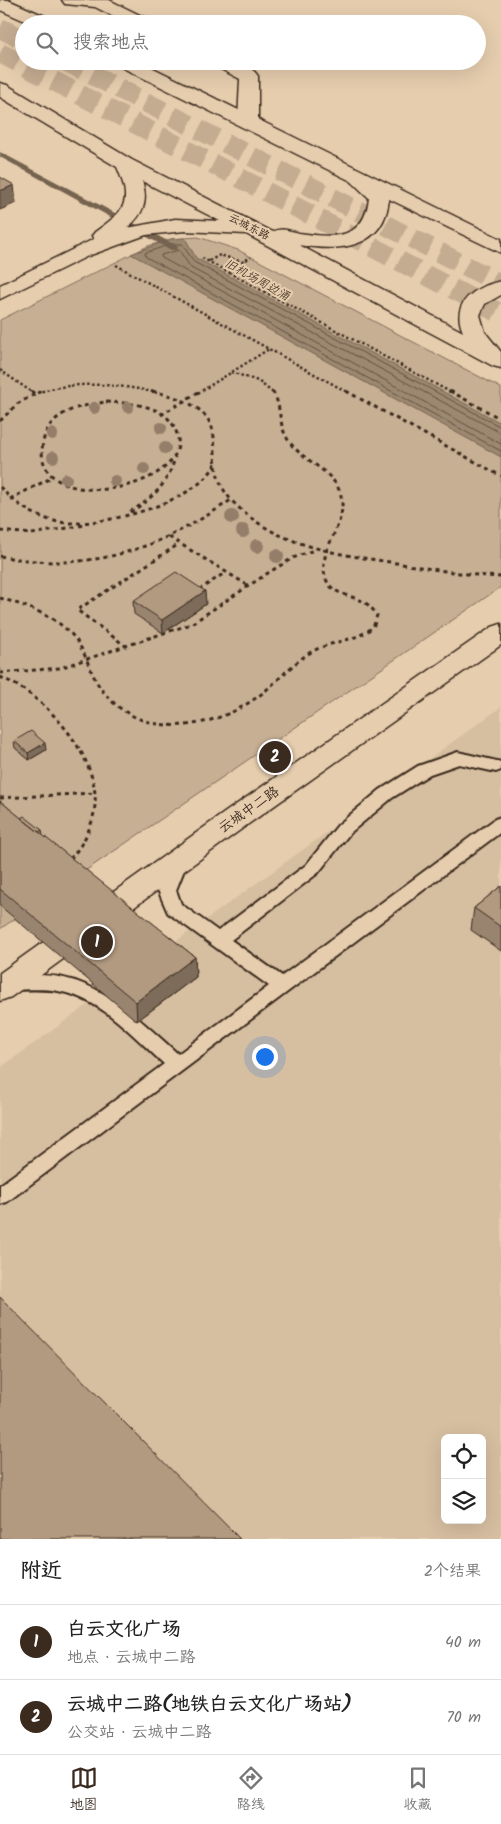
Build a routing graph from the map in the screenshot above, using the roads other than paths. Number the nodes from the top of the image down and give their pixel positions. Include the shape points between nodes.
1 (71, 0) edge
2 (0, 4) edge
3 (26, 15) edge
4 (126, 15) edge
5 (142, 70) edge
6 (237, 70) edge
7 (0, 89) edge
8 (248, 122) junction
9 (125, 164) junction
10 (354, 174) junction
11 (239, 222) junction
12 (281, 244) junction
13 (501, 247) edge
14 (76, 255) junction
15 (501, 287) edge
16 (0, 293) edge
17 (498, 359) edge
18 (501, 633) edge
19 (496, 766) dead end
20 (501, 823) edge
21 (180, 859) junction
22 (218, 940) junction
23 (4, 986) edge
24 (282, 986) junction
25 (177, 1064) junction
26 (0, 1196) edge

1 - 4 street via 99,2
2 - 3 street
5 - 8 street
6 - 8 street via 249,76
7 - 9 street, 云城东路
8 - 10 street
9 - 11 street, 云城东路
9 - 14 street via 138,195 135,208 127,218
10 - 11 street via 379,197 380,212 367,232 352,238 321,242 294,239
10 - 13 street
11 - 12 street, 云城东路
12 - 14 street via 245,229 165,226 128,234
12 - 17 street, 云城东路
14 - 16 street
15 - 17 street via 488,291 473,303 469,313 469,327
18 - 21 street, 云城中二路
19 - 22 lane via 458,758 424,770 344,829 312,869
20 - 24 lane
21 - 22 lane via 167,890 174,908
21 - 23 street, 云城中二路
22 - 24 lane
23 - 25 lane via 59,984 90,994 114,1010
24 - 25 lane
25 - 26 lane

